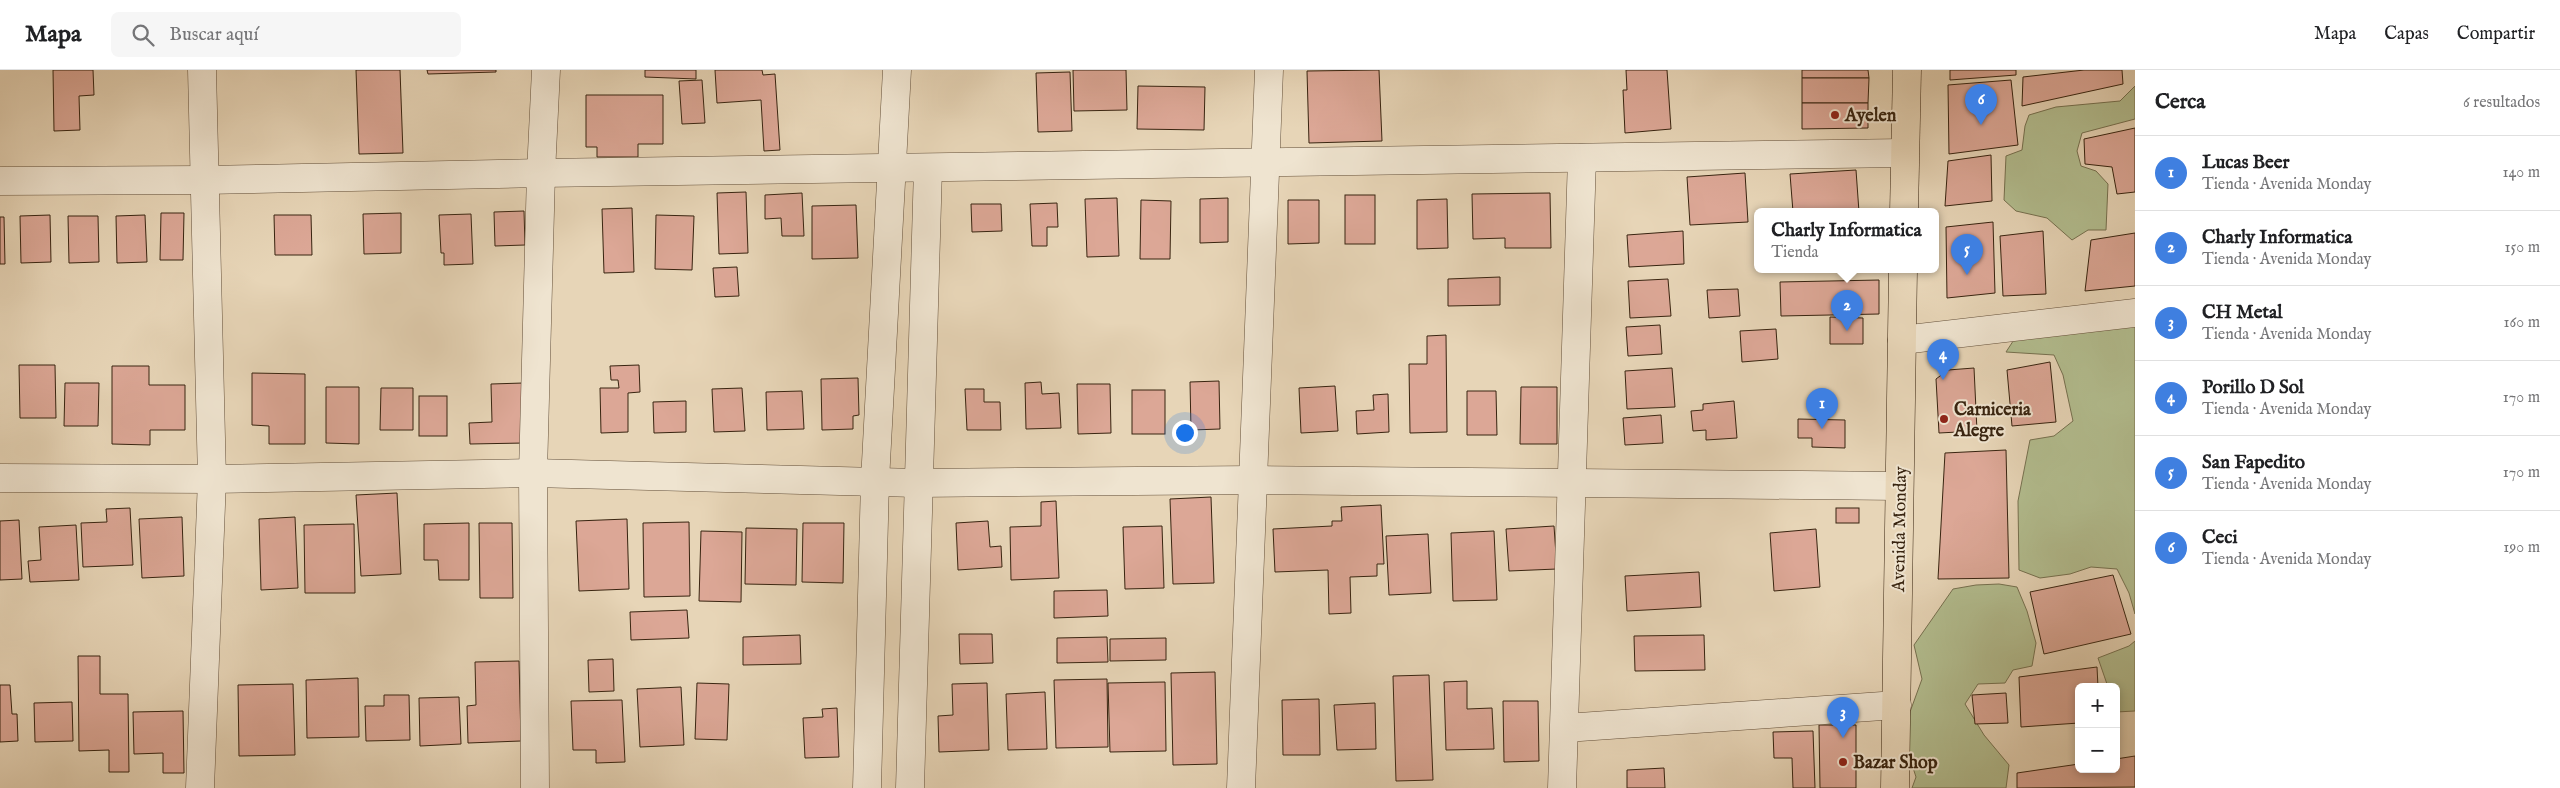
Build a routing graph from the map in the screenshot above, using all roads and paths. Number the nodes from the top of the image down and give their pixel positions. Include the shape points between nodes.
1 (202, 70) edge
2 (546, 70) edge
3 (897, 70) edge
4 (1269, 70) edge
5 (1907, 70) edge
6 (1904, 153) junction
7 (1582, 158) junction
8 (1266, 162) junction
9 (892, 168) junction
10 (928, 168) junction
11 (541, 173) junction
12 (204, 180) junction
13 (0, 181) edge
14 (1904, 208) edge
15 (1903, 273) edge
16 (2135, 313) edge
17 (1902, 340) junction
18 (533, 473) junction
19 (0, 478) edge
20 (212, 479) junction
21 (1254, 480) junction
22 (875, 481) junction
23 (917, 483) junction
24 (1572, 483) junction
25 (1899, 486) junction
26 (1896, 706) junction
27 (1565, 728) junction
28 (200, 788) edge
29 (535, 788) edge
30 (866, 788) edge
31 (910, 788) edge
32 (1241, 788) edge
33 (1562, 788) edge
34 (1895, 788) edge

1 - 12 street
2 - 11 street
3 - 9 street
4 - 8 street
5 - 6 main road
6 - 7 street
6 - 14 main road
7 - 8 street
7 - 24 street
8 - 10 street
8 - 21 street
9 - 10 street
9 - 11 street
9 - 22 street
10 - 23 street
11 - 12 street
11 - 18 street
12 - 13 street
12 - 20 street
15 - 17 main road, Avenida Monday
16 - 17 street
17 - 25 main road, Avenida Monday
18 - 20 street
18 - 22 street
18 - 29 street
19 - 20 street
20 - 28 street
21 - 23 street
21 - 24 street
21 - 32 street
22 - 23 street
22 - 30 street
23 - 31 street
24 - 25 street
24 - 27 street
25 - 26 main road, Avenida Monday
26 - 27 street
26 - 34 main road, Avenida Monday
27 - 33 street

